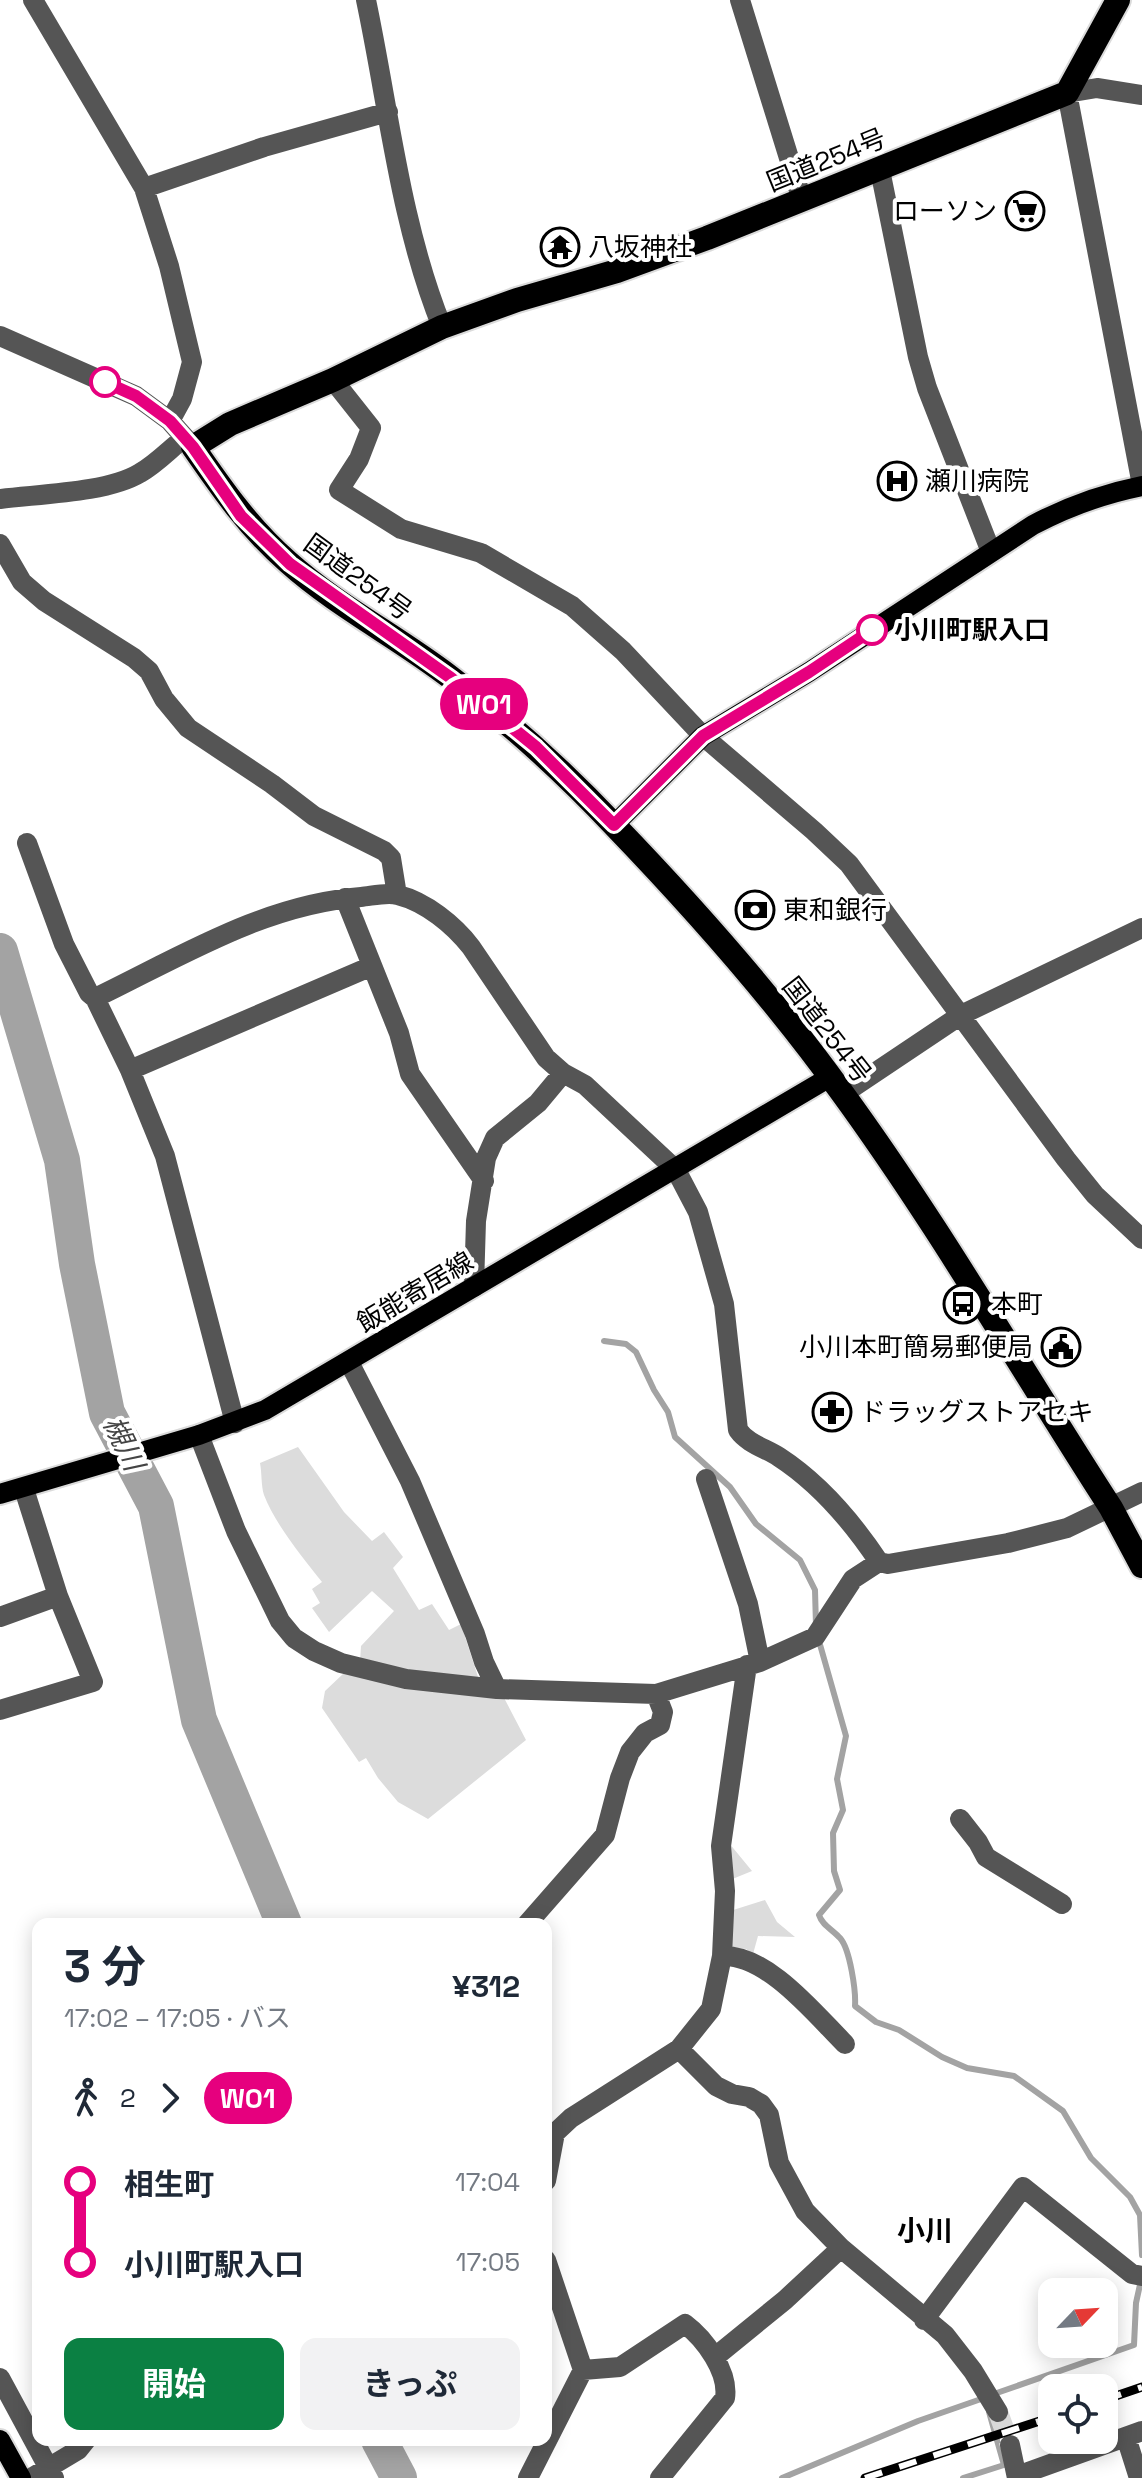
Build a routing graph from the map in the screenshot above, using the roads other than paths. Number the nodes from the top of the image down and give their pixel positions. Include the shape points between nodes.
1 (33, 0) edge
2 (366, 0) edge
3 (740, 0) edge
4 (1118, 0) edge
5 (1067, 93) junction
6 (1142, 95) edge
7 (388, 112) junction
8 (880, 170) junction
9 (144, 188) junction
10 (802, 200) junction
11 (442, 327) junction
12 (0, 336) edge
13 (333, 380) junction
14 (170, 421) junction
15 (188, 443) junction
16 (1142, 486) edge
17 (0, 499) edge
18 (0, 544) edge
19 (991, 552) junction
20 (703, 736) junction
21 (614, 825) junction
22 (27, 843) dead end
23 (397, 895) junction
24 (345, 898) junction
25 (1142, 928) edge
26 (372, 966) junction
27 (95, 998) junction
28 (961, 1015) junction
29 (130, 1070) junction
30 (563, 1073) junction
31 (836, 1085) junction
32 (676, 1170) junction
33 (484, 1181) junction
34 (1142, 1239) edge
35 (474, 1287) junction
36 (349, 1362) junction
37 (235, 1423) junction
38 (199, 1435) junction
39 (706, 1479) dead end
40 (24, 1489) junction
41 (1142, 1492) edge
42 (0, 1494) edge
43 (1111, 1508) junction
44 (879, 1562) junction
45 (1142, 1566) edge
46 (58, 1596) junction
47 (0, 1617) edge
48 (754, 1664) junction
49 (497, 1689) junction
50 (656, 1694) junction
51 (0, 1710) edge
52 (960, 1819) dead end
53 (1062, 1904) dead end
54 (532, 1918) edge
55 (722, 1956) junction
56 (845, 2044) dead end
57 (679, 2049) junction
58 (552, 2130) edge
59 (841, 2248) junction
60 (1142, 2276) edge
61 (552, 2278) edge
62 (924, 2320) junction
63 (715, 2357) junction
64 (583, 2370) junction
65 (0, 2378) edge
66 (998, 2412) tunnel mouth
67 (552, 2431) edge
68 (1134, 2434) edge
69 (1, 2442) edge
70 (1010, 2445) tunnel mouth
71 (81, 2446) edge
72 (544, 2446) edge
73 (44, 2474) edge
74 (1017, 2477) edge
75 (21, 2478) edge
76 (528, 2478) edge
77 (660, 2478) edge
78 (1139, 2478) edge

1 - 9 street
2 - 7 street
3 - 10 street
4 - 5 highway
5 - 6 street via 1097,88
5 - 8 highway, 国道254号
5 - 16 street
7 - 9 street
7 - 11 street via 411,231
8 - 10 highway, 国道254号
8 - 19 street via 924,378
9 - 14 street via 192,362
10 - 11 highway, 国道254号 via 617,271
11 - 13 highway, 国道254号
12 - 14 street via 136,396
13 - 15 highway, 国道254号
13 - 20 street via 371,428 339,490 401,529 481,553 572,606
14 - 15 street
15 - 17 street via 123,480
15 - 21 highway, 国道254号 via 241,516 290,564 463,687 536,747
16 - 19 main road via 1068,506
18 - 23 street via 22,582 44,601 149,671 188,728 314,816 384,851 391,858
19 - 20 main road
20 - 21 main road
20 - 28 street via 849,864
21 - 31 highway, 国道254号 via 704,924
22 - 27 street via 64,944
23 - 24 street
23 - 30 street via 458,930 546,1058
24 - 26 street
24 - 27 street via 261,919
25 - 28 street
26 - 29 street
26 - 33 street via 410,1074
27 - 29 street
28 - 31 street
28 - 34 street via 1095,1195
29 - 37 street via 165,1156
30 - 32 street via 585,1085
30 - 33 street via 538,1103 495,1138
31 - 32 main road, 飯能寄居線
31 - 43 highway, 国道254号
32 - 35 main road, 飯能寄居線
32 - 44 street via 698,1212 724,1304 738,1430 814,1486 858,1531
33 - 35 street via 476,1221
35 - 36 main road, 飯能寄居線
36 - 37 main road, 飯能寄居線
36 - 49 street via 410,1481
37 - 38 main road, 飯能寄居線
38 - 40 main road, 飯能寄居線
38 - 49 street via 247,1554 294,1638 327,1657 372,1671
39 - 48 street via 748,1604
40 - 42 main road, 飯能寄居線
40 - 46 street
41 - 43 street
43 - 44 street via 1067,1528 1008,1543
43 - 45 highway, 国道254号
44 - 48 street via 853,1579 815,1637
46 - 47 street
46 - 51 street via 93,1682
48 - 50 street
48 - 55 street via 721,1846
49 - 50 street
50 - 54 street via 663,1712 660,1725 645,1733 630,1752 605,1835
52 - 53 street via 986,1857
55 - 56 street via 737,1955 785,1983
55 - 57 street via 711,2009
57 - 58 street
57 - 59 street via 716,2086 761,2104 769,2115 779,2163 805,2211
59 - 62 street
59 - 63 street
60 - 62 street via 1132,2274 1023,2187
61 - 64 street
62 - 66 street via 945,2335
63 - 64 street via 685,2324 620,2367
63 - 77 street via 725,2398
64 - 67 street
65 - 73 street
68 - 74 street
68 - 78 street
69 - 75 main road
70 - 74 street
71 - 73 street
72 - 76 street

